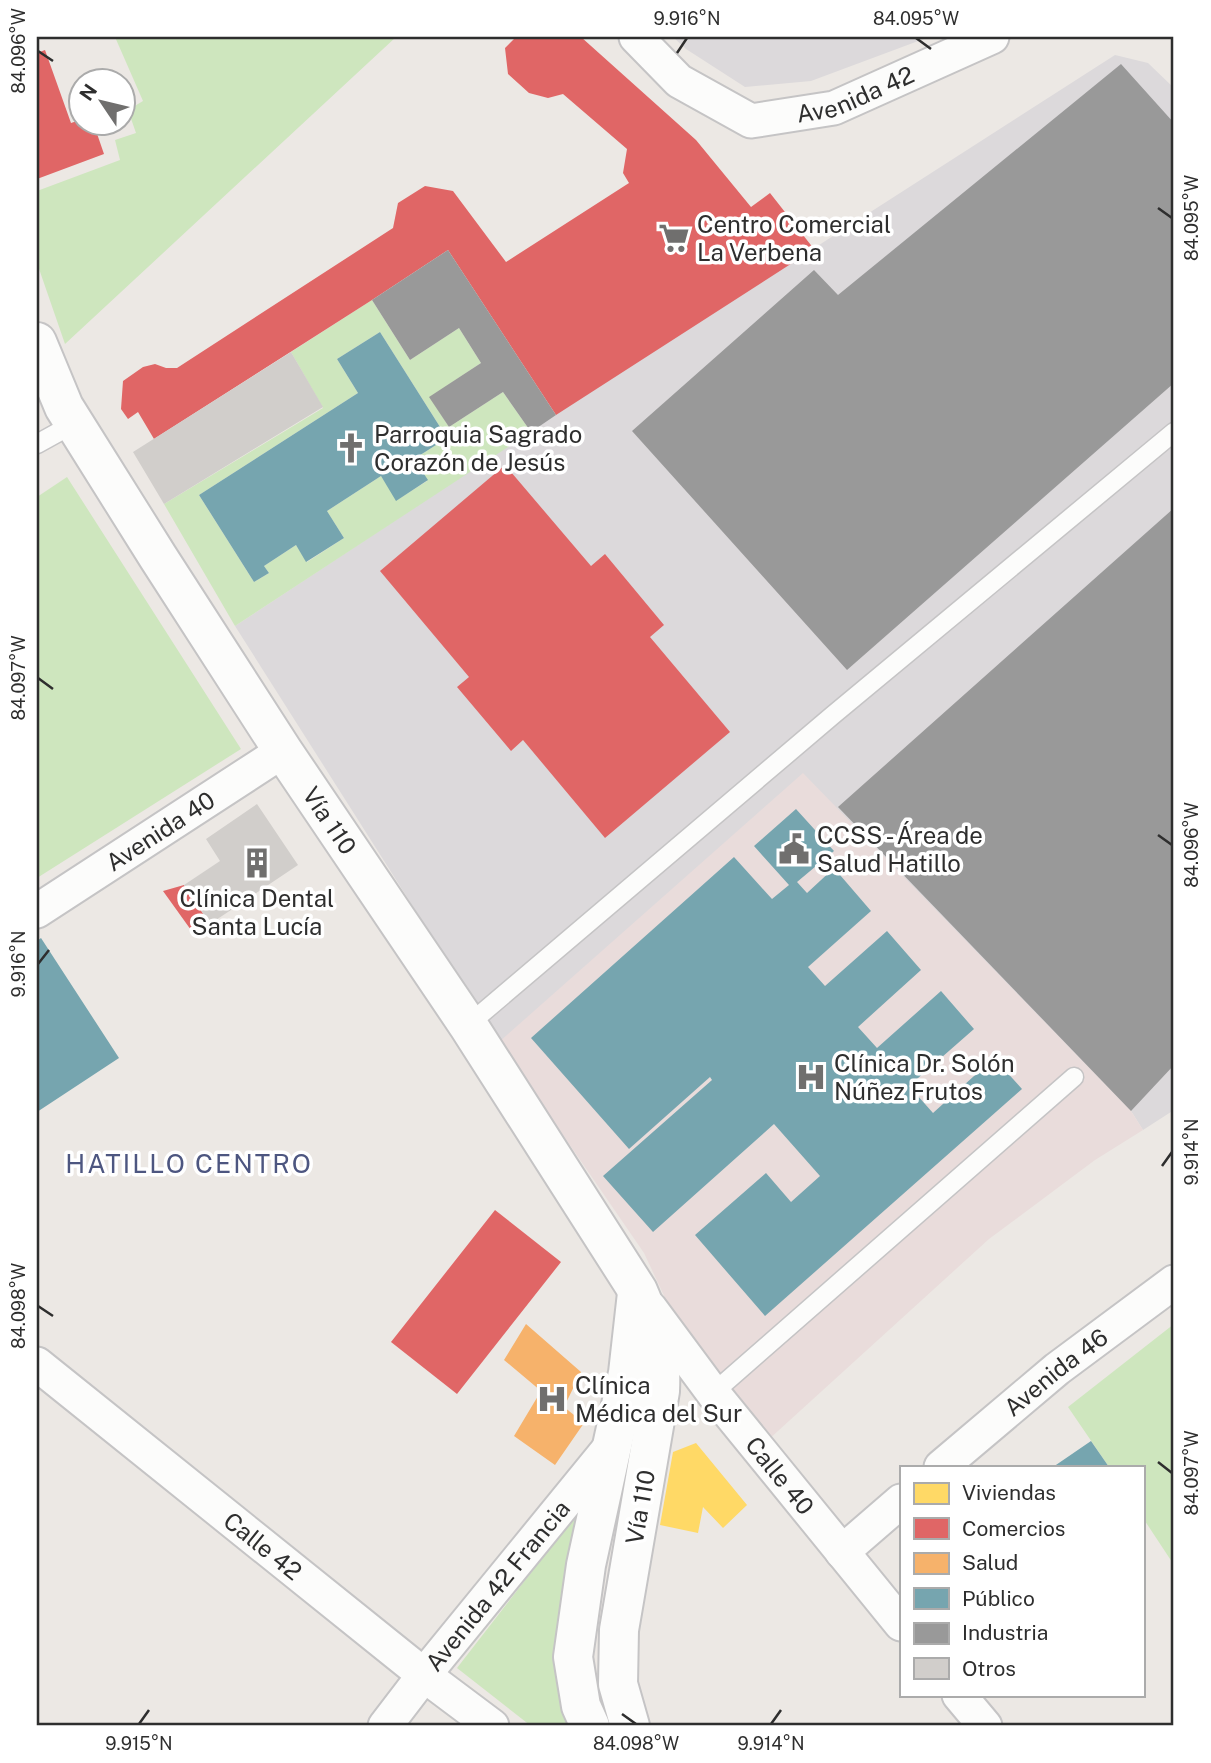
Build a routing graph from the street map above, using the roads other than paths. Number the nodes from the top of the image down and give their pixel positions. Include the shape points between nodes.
1 (636, 37) edge
2 (992, 37) edge
3 (37, 342) edge
4 (75, 424) junction
5 (1174, 432) edge
6 (37, 444) edge
7 (283, 751) junction
8 (37, 911) edge
9 (468, 1025) junction
10 (1074, 1077) dead end
11 (1174, 1282) edge
12 (638, 1291) junction
13 (37, 1364) edge
14 (713, 1393) junction
15 (611, 1446) junction
16 (942, 1466) edge
17 (900, 1502) edge
18 (842, 1552) junction
19 (900, 1623) edge
20 (424, 1675) junction
21 (960, 1696) edge
22 (385, 1726) edge
23 (492, 1726) edge
24 (590, 1726) edge
25 (630, 1726) edge
26 (985, 1726) edge

1 - 2 street, Avenida 42 via 679,81 751,121 834,108
3 - 4 main road, Vía 110
4 - 6 lane
4 - 7 main road, Vía 110
5 - 9 lane
7 - 8 street, Avenida 40
7 - 9 main road, Vía 110
9 - 12 main road, Vía 110
10 - 14 lane
11 - 16 street, Avenida 46 via 1057,1369
12 - 14 street, Calle 40
12 - 15 main road, Vía 110 via 628,1373
12 - 25 main road, Vía 110 via 662,1362 619,1630 618,1684
13 - 20 street, Calle 42
14 - 18 street, Calle 40
15 - 20 street, Avenida 42 Francia
15 - 24 main road, Vía 110 via 586,1565 573,1657 581,1706
17 - 18 street
18 - 19 street, Calle 40
20 - 22 street, Avenida 42 Francia
20 - 23 street, Calle 42
21 - 26 street

